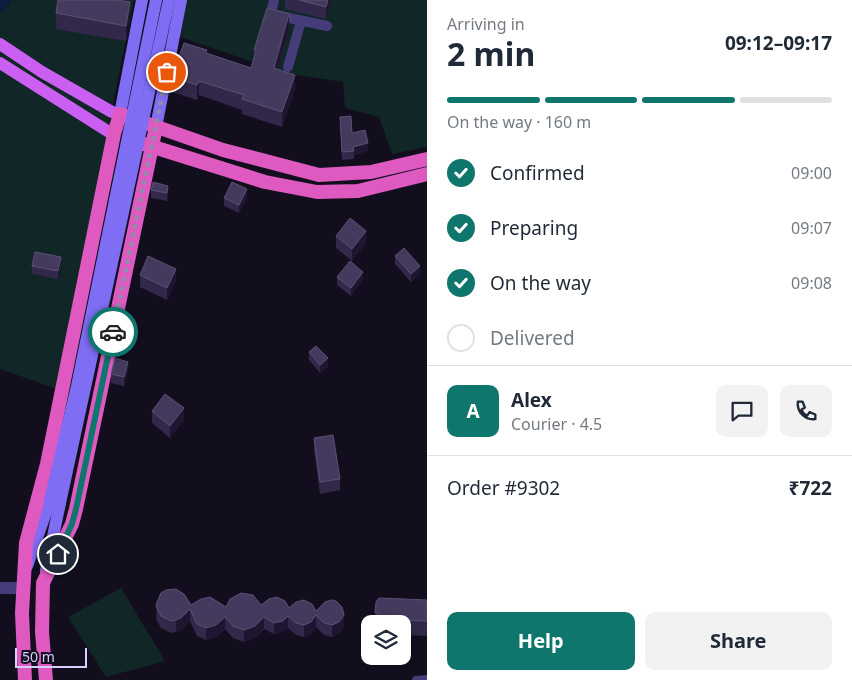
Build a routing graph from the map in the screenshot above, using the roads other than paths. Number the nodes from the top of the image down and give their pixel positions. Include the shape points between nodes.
1 (142, 0) edge
2 (156, 0) edge
3 (169, 0) edge
4 (181, 0) edge
5 (274, 0) edge
6 (301, 21) junction
7 (327, 26) dead end
8 (0, 44) edge
9 (0, 63) edge
10 (288, 66) dead end
11 (120, 114) junction
12 (156, 127) junction
13 (114, 134) junction
14 (152, 146) junction
15 (427, 159) edge
16 (427, 174) edge
17 (55, 502) junction
18 (25, 571) junction
19 (43, 583) junction
20 (0, 588) edge
21 (24, 588) junction
22 (427, 679) edge
23 (26, 680) edge
24 (46, 680) edge
25 (416, 680) edge

1 - 11 main road
2 - 17 main road, bridge
3 - 17 main road, bridge
4 - 12 main road
5 - 6 street via 271,14
6 - 7 street
6 - 10 street
8 - 11 main road via 42,72
9 - 13 main road
11 - 12 highway
11 - 13 highway
12 - 14 highway
12 - 15 highway via 223,150 319,175 371,172
13 - 14 highway
13 - 18 highway via 47,464 26,543
14 - 16 highway via 265,182 317,192 358,191
14 - 19 highway via 76,509
17 - 18 main road
17 - 19 main road
18 - 21 highway
19 - 24 highway via 42,632
20 - 21 street
21 - 23 highway via 22,633
22 - 25 street

